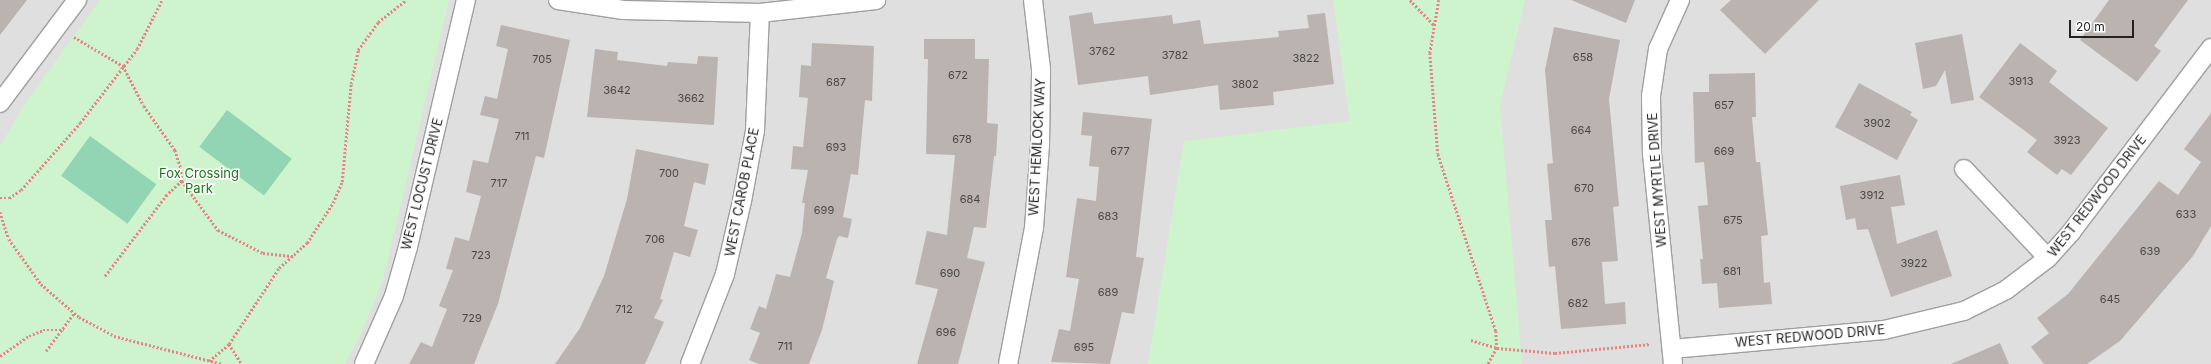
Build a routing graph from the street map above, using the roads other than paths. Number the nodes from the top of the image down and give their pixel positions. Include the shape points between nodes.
1 (77, 0) edge
2 (466, 0) edge
3 (558, 0) edge
4 (876, 0) edge
5 (1033, 0) edge
6 (1680, 0) edge
7 (760, 13) junction
8 (2211, 48) edge
9 (0, 103) edge
10 (1964, 169) dead end
11 (2048, 258) junction
12 (1672, 351) edge
13 (364, 364) edge
14 (690, 364) edge
15 (1008, 364) edge

1 - 9 street
2 - 13 street, WEST LOCUST DRIVE via 408,247 394,296
3 - 7 street via 623,10
4 - 7 street
5 - 15 street, WEST HEMLOCK WAY via 1041,69 1040,145 1034,228
6 - 12 street, WEST MYRTLE DRIVE via 1658,49 1651,96 1652,154
7 - 14 street, WEST CAROB PLACE via 755,131 742,202 725,274
8 - 11 street, WEST REDWOOD DRIVE
10 - 11 street
11 - 12 street, WEST REDWOOD DRIVE via 2006,290 1964,311 1884,330

